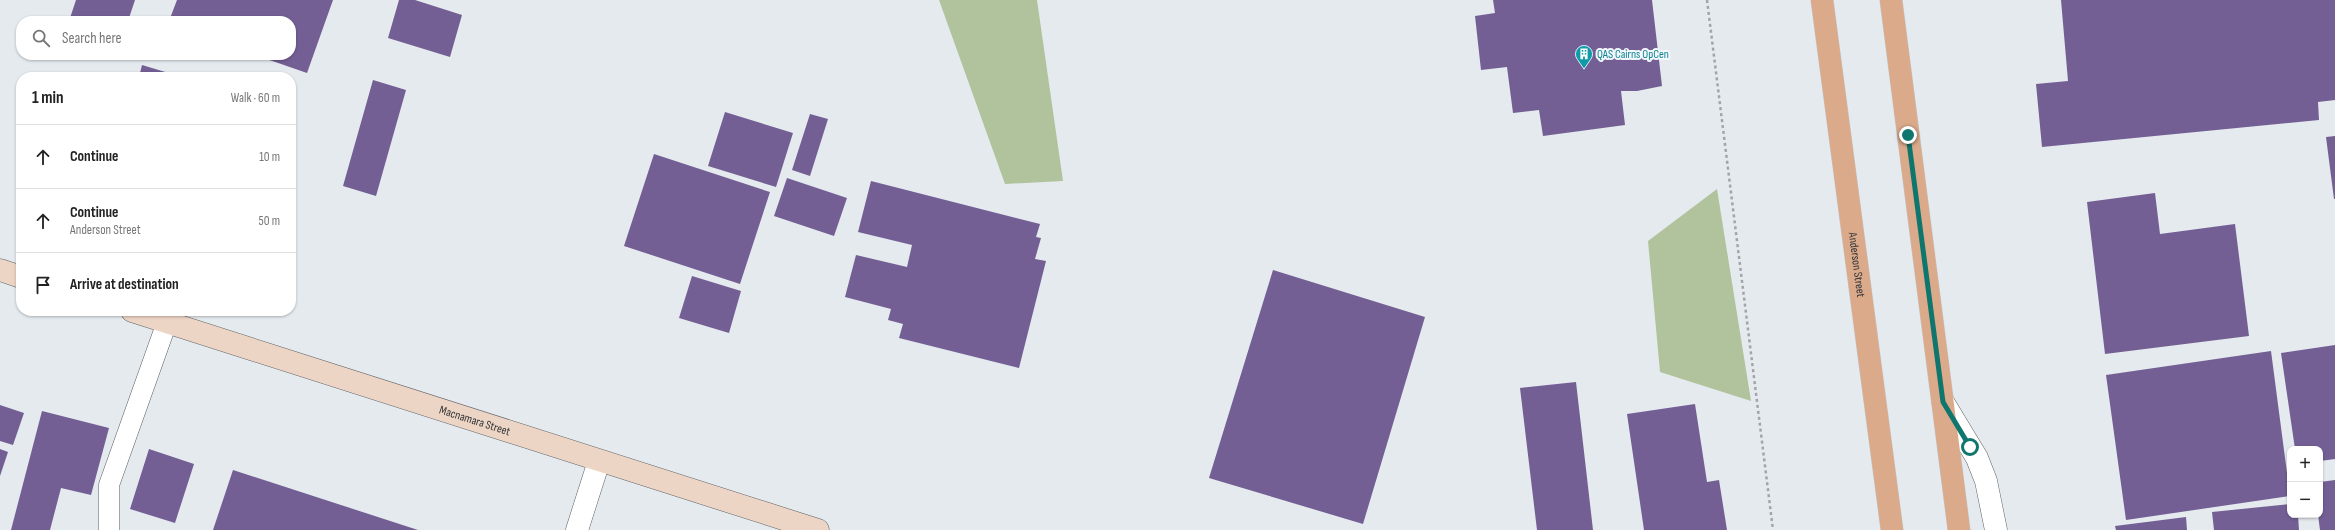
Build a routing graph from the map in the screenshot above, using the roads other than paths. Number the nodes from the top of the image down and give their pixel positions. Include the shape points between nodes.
1 (1822, 0) edge
2 (1891, 0) edge
3 (0, 270) edge
4 (16, 275) edge
5 (148, 316) edge
6 (167, 322) junction
7 (1943, 402) junction
8 (599, 461) junction
9 (109, 530) edge
10 (577, 530) edge
11 (818, 530) edge
12 (1892, 530) edge
13 (1959, 530) edge
14 (1996, 530) edge

1 - 12 main road, Anderson Street
2 - 7 main road
3 - 4 street
5 - 6 street, Macnamara Street
6 - 8 street, Macnamara Street
6 - 9 lane via 109,485
7 - 13 main road
7 - 14 street via 1977,458 1988,488
8 - 10 street
8 - 11 street, Macnamara Street

